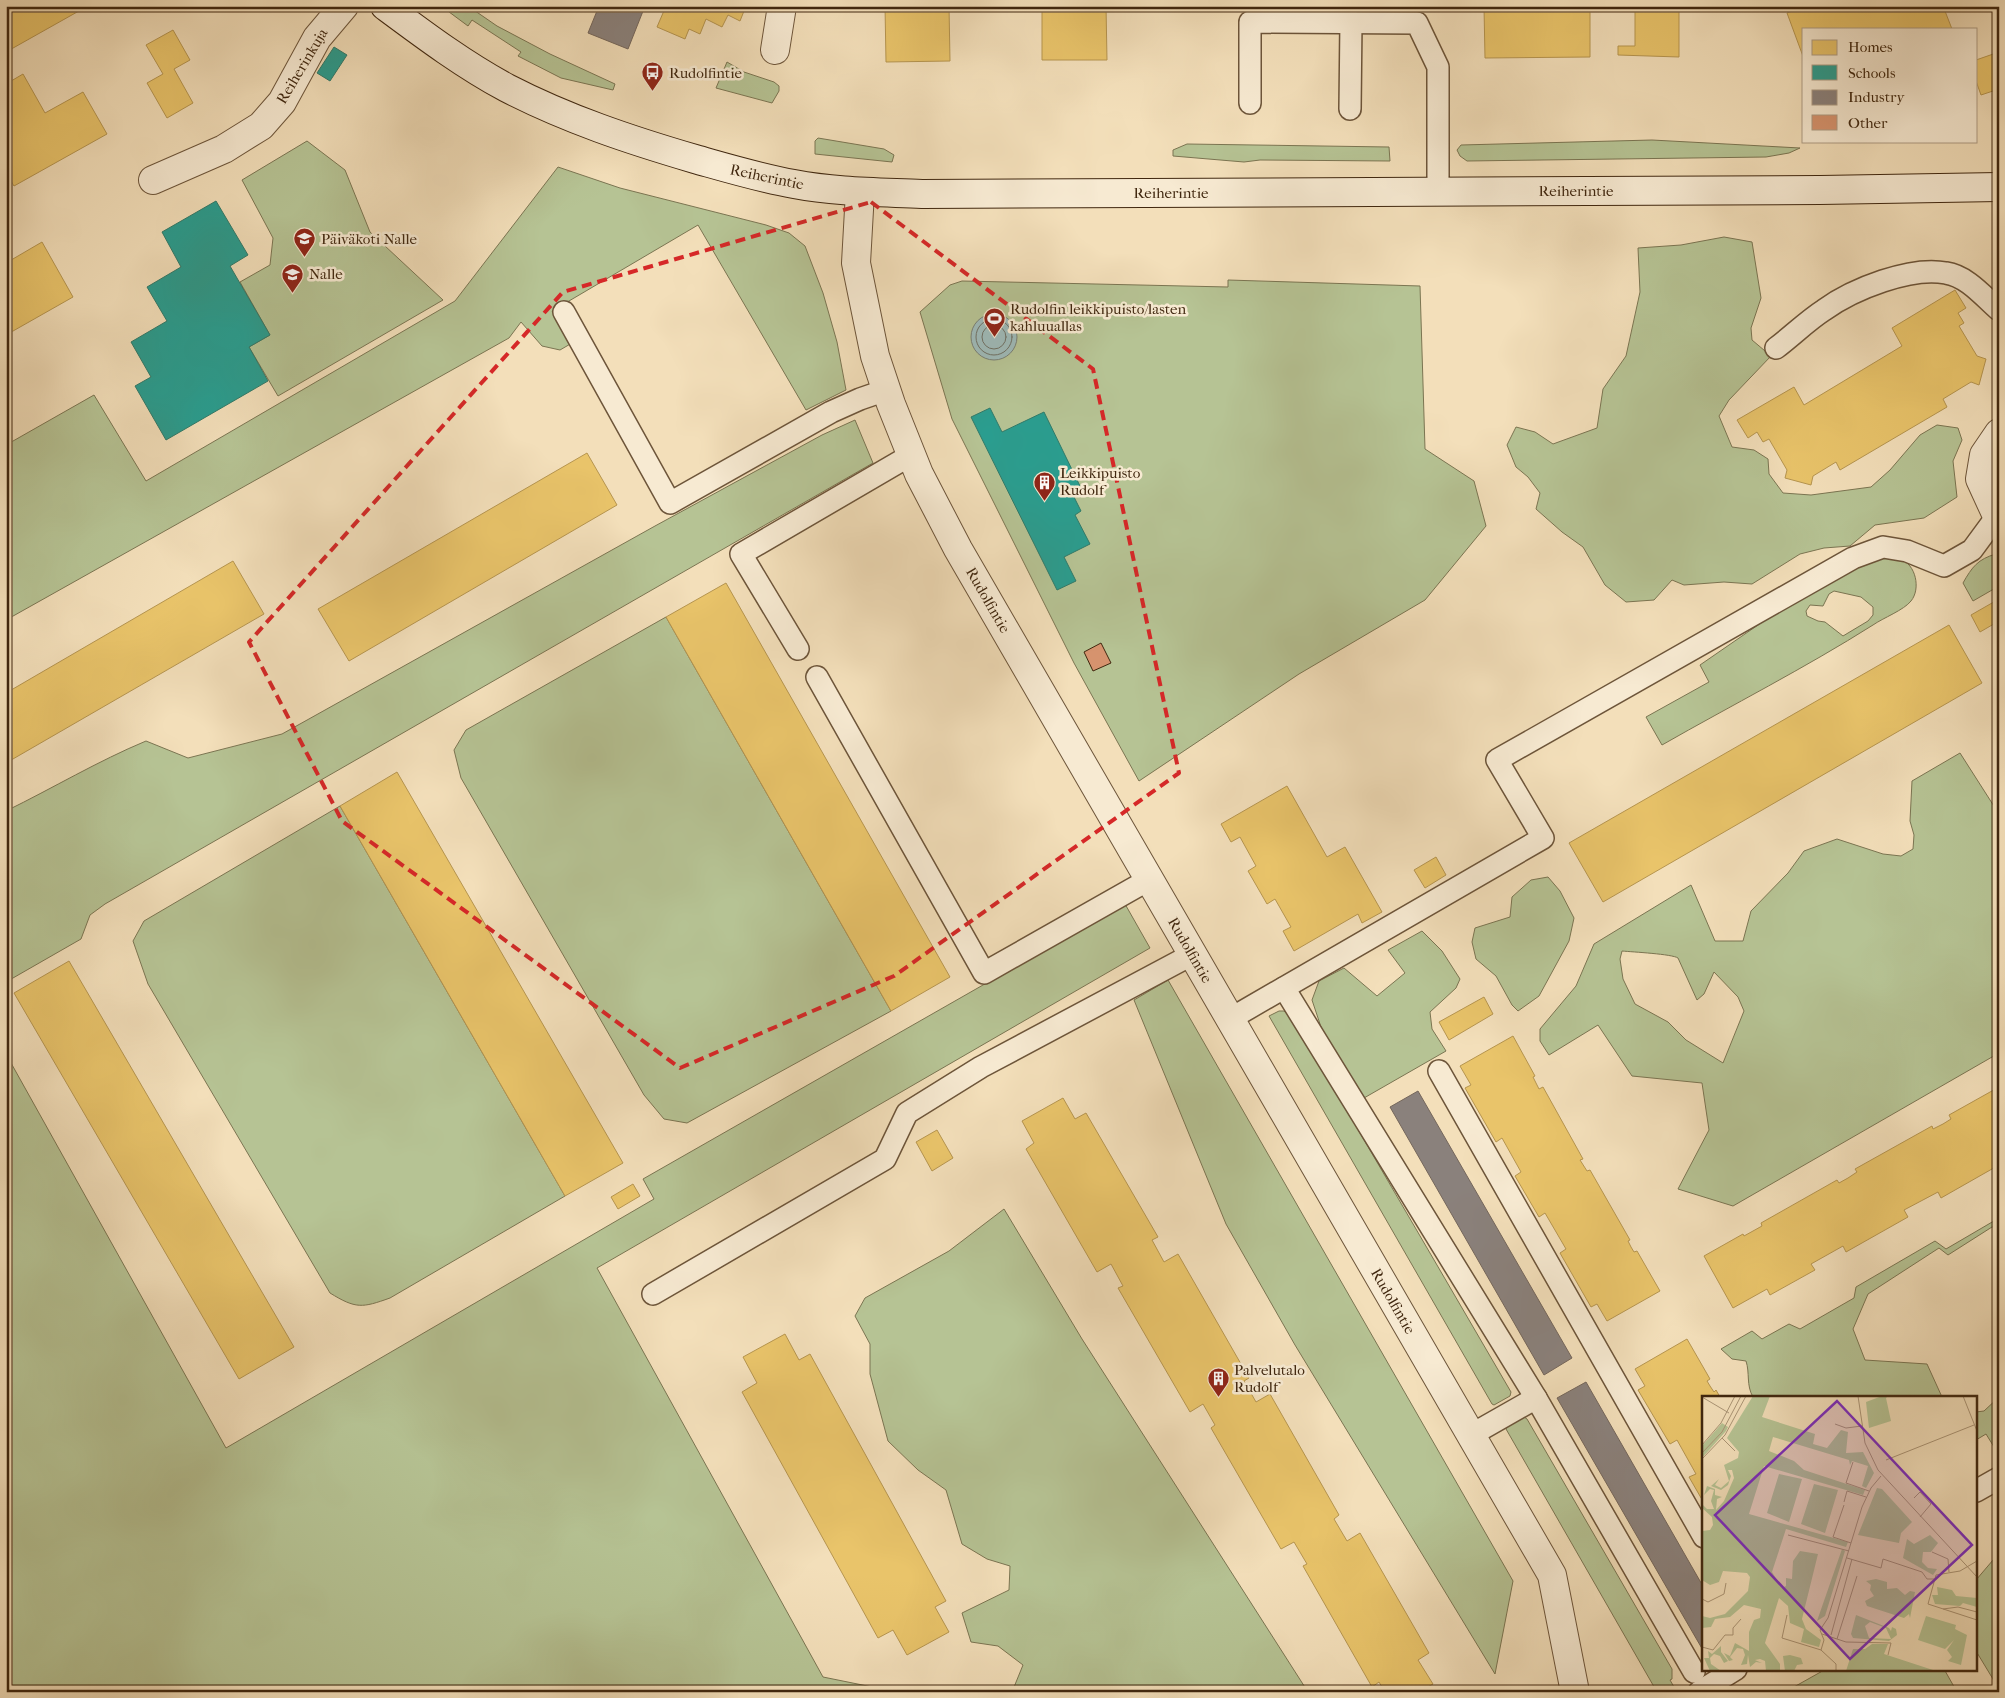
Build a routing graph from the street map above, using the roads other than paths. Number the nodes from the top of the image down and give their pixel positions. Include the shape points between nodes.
1 (344, 6) edge
2 (385, 6) edge
3 (782, 6) edge
4 (1352, 21) junction
5 (774, 50) dead end
6 (1250, 103) dead end
7 (1350, 109) dead end
8 (153, 180) dead end
9 (1999, 187) edge
10 (860, 192) junction
11 (1438, 192) junction
12 (1999, 310) edge
13 (564, 312) dead end
14 (1776, 348) dead end
15 (886, 390) junction
16 (1999, 433) edge
17 (912, 455) junction
18 (1998, 517) edge
19 (798, 650) dead end
20 (817, 676) dead end
21 (1150, 880) junction
22 (1193, 954) junction
23 (1284, 988) junction
24 (1230, 1019) junction
25 (1439, 1071) dead end
26 (653, 1294) dead end
27 (1536, 1398) junction
28 (1471, 1435) junction
29 (1999, 1478) edge
30 (1978, 1490) edge
31 (1702, 1534) edge
32 (1733, 1670) edge
33 (1696, 1682) edge
34 (1575, 1692) edge

1 - 8 street, Reiherinkuja via 317,38 282,102 261,126 224,149
2 - 10 street, Reiherintie via 432,42 506,87 579,122 733,170 795,184
3 - 5 street
4 - 6 lane via 1250,22
4 - 7 lane
4 - 11 lane via 1417,23 1438,67
9 - 11 street, Reiherintie
10 - 11 street, Reiherintie
10 - 15 street, Rudolfintie via 856,263 875,356
12 - 14 lane via 1960,278 1946,272 1915,273 1874,283 1825,309
13 - 15 lane via 670,503 831,412
15 - 17 street, Rudolfintie
16 - 18 street via 1984,455 1980,480
17 - 19 lane via 741,554
17 - 21 street, Rudolfintie via 958,549
18 - 23 lane via 1972,550 1944,566 1908,551 1883,547 1852,558 1497,760 1543,838
20 - 21 lane via 984,973
21 - 22 street, Rudolfintie
22 - 24 street, Rudolfintie
22 - 26 lane via 953,1084 907,1113 885,1159
23 - 24 lane
23 - 27 lane
24 - 28 street, Rudolfintie
25 - 31 lane
27 - 28 lane
27 - 33 lane
28 - 34 street, Rudolfintie via 1552,1575
29 - 30 lane
32 - 33 lane

